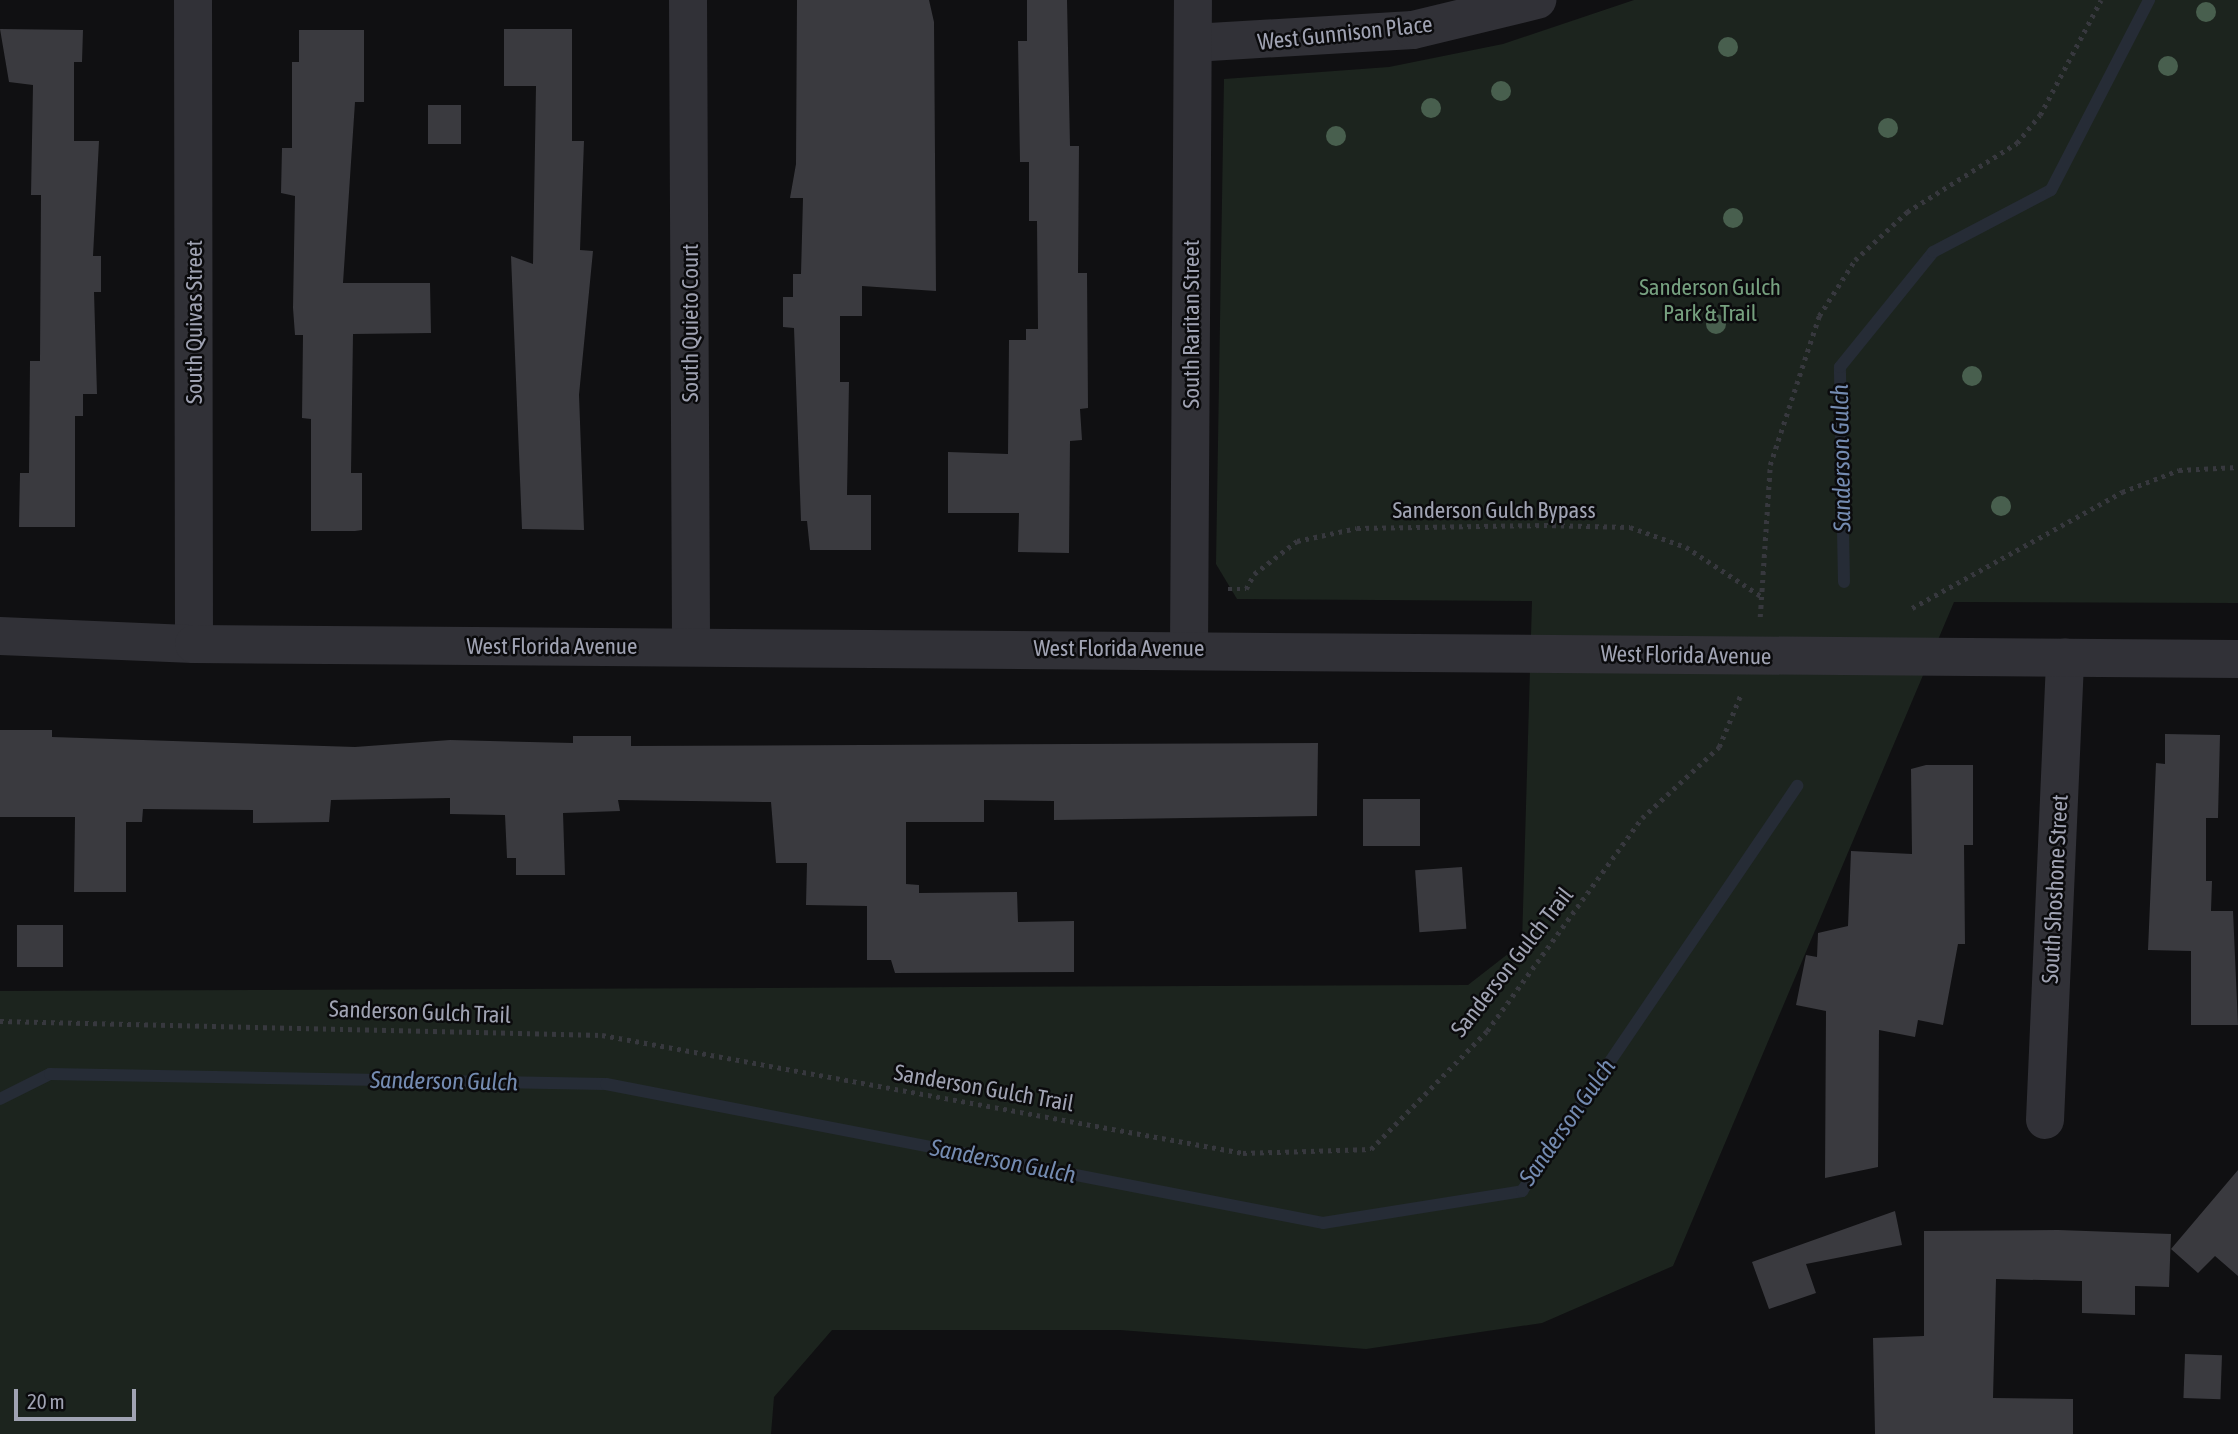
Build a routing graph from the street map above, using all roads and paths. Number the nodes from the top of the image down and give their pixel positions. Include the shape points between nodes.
1 (193, 0) edge
2 (688, 0) edge
3 (1193, 0) edge
4 (1537, 0) edge
5 (2101, 0) edge
6 (1193, 43) junction
7 (2238, 467) edge
8 (1226, 589) dead end
9 (1765, 598) junction
10 (1912, 608) dead end
11 (1760, 616) dead end
12 (0, 636) edge
13 (194, 645) junction
14 (691, 646) junction
15 (1189, 648) junction
16 (2065, 657) junction
17 (2238, 659) edge
18 (1741, 693) dead end
19 (0, 1021) edge
20 (2045, 1121) dead end

1 - 13 street, South Quivas Street
2 - 14 street, South Quieto Court
3 - 6 street, South Raritan Street
4 - 6 street, West Gunnison Place via 1413,30
5 - 9 path via 2040,115 2017,143 1907,212 1855,260 1819,316 1770,465
6 - 15 street, South Raritan Street
7 - 10 path via 2179,470 2122,492
8 - 9 path, Sanderson Gulch Bypass via 1246,589 1254,574 1297,541 1357,528 1545,525 1630,527 1685,547
9 - 11 path
12 - 13 street, West Florida Avenue
13 - 14 street, West Florida Avenue
14 - 15 street, West Florida Avenue
15 - 16 street, West Florida Avenue
16 - 17 street, West Florida Avenue
16 - 20 street, South Shoshone Street
18 - 19 path, Sanderson Gulch Trail via 1719,747 1642,818 1487,1031 1371,1149 1242,1153 602,1035

